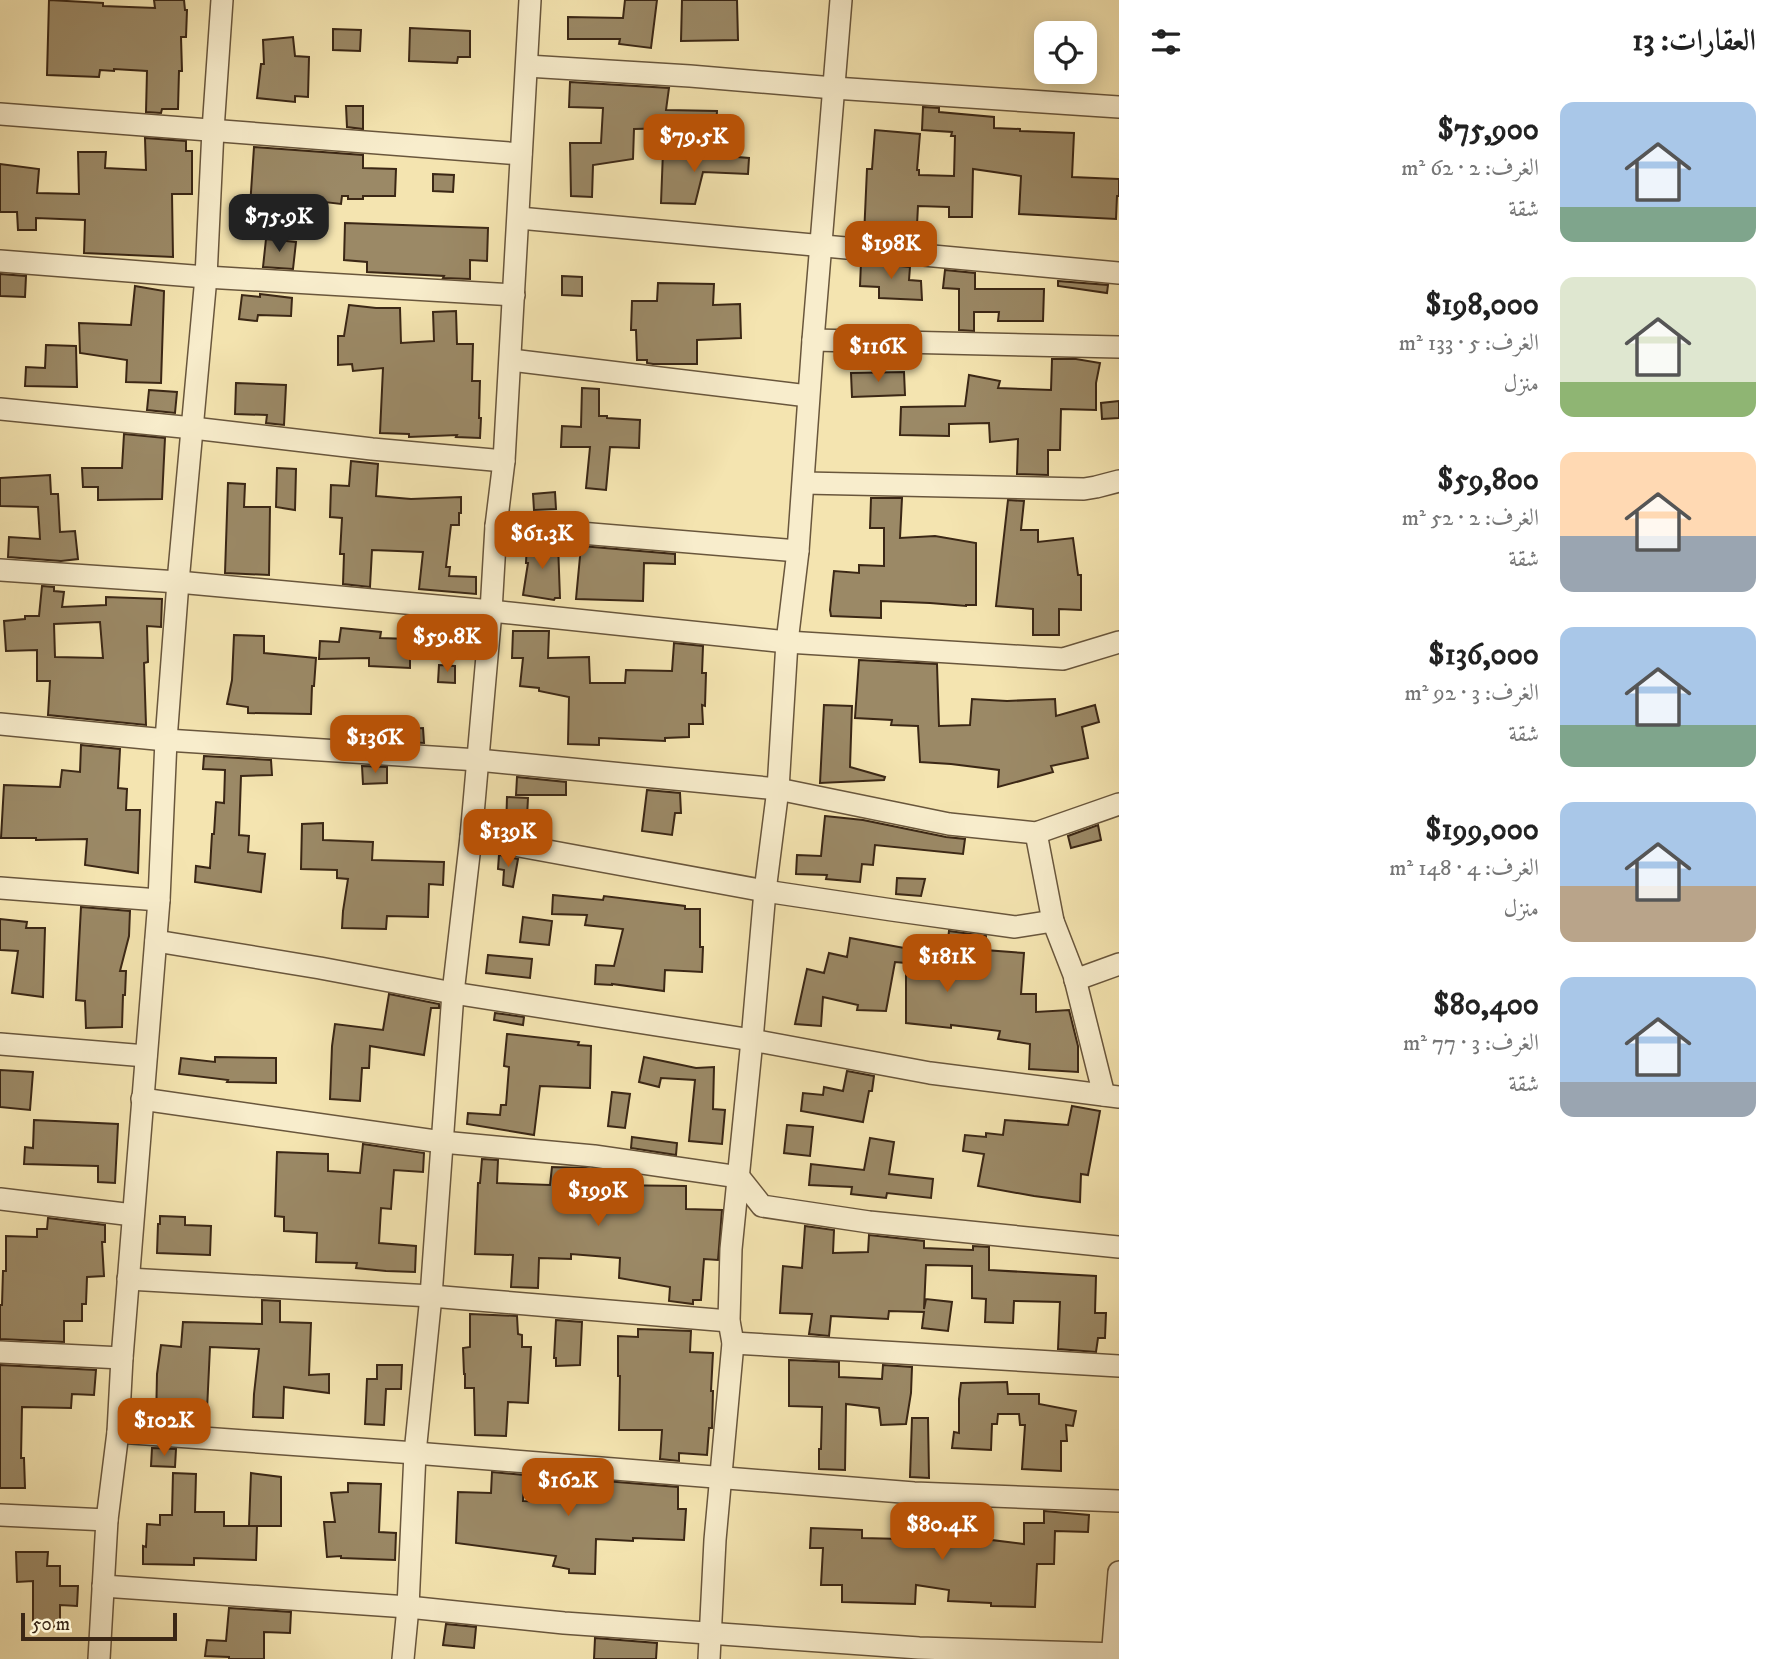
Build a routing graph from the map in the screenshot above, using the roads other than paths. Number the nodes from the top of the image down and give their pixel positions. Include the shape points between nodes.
1 (222, 0) edge
2 (530, 0) edge
3 (841, 0) edge
4 (527, 66) junction
5 (834, 88) junction
6 (1119, 107) edge
7 (0, 114) edge
8 (213, 130) junction
9 (521, 155) junction
10 (519, 218) junction
11 (821, 245) junction
12 (0, 261) edge
13 (1119, 273) edge
14 (206, 277) junction
15 (514, 295) junction
16 (813, 340) junction
17 (1119, 347) edge
18 (511, 360) junction
19 (808, 396) junction
20 (0, 410) edge
21 (193, 428) junction
22 (504, 461) junction
23 (1119, 481) edge
24 (804, 483) junction
25 (496, 526) junction
26 (798, 551) junction
27 (0, 570) edge
28 (178, 582) junction
29 (491, 611) junction
30 (787, 642) junction
31 (1119, 642) edge
32 (0, 724) edge
33 (166, 740) junction
34 (478, 760) junction
35 (778, 789) junction
36 (1119, 804) edge
37 (1036, 833) junction
38 (471, 837) junction
39 (0, 888) edge
40 (765, 891) junction
41 (159, 900) junction
42 (1053, 921) junction
43 (156, 941) junction
44 (1119, 964) edge
45 (1075, 980) junction
46 (453, 993) junction
47 (752, 1040) junction
48 (0, 1044) edge
49 (146, 1056) junction
50 (1112, 1096) edge
51 (142, 1099) junction
52 (442, 1142) junction
53 (739, 1177) junction
54 (0, 1199) edge
55 (133, 1214) junction
56 (1119, 1247) edge
57 (128, 1279) junction
58 (431, 1296) junction
59 (729, 1321) junction
60 (733, 1343) junction
61 (0, 1352) edge
62 (122, 1358) junction
63 (1119, 1366) edge
64 (118, 1432) junction
65 (415, 1453) junction
66 (721, 1477) junction
67 (1119, 1501) edge
68 (0, 1515) edge
69 (107, 1520) junction
70 (1119, 1572) edge
71 (103, 1586) junction
72 (408, 1606) junction
73 (710, 1633) junction
74 (1114, 1656) edge
75 (99, 1659) edge
76 (403, 1659) edge
77 (709, 1659) edge

1 - 8 street
2 - 4 street
3 - 5 street
4 - 5 street
4 - 9 street
5 - 6 street
5 - 11 street
7 - 8 street
8 - 9 street
8 - 14 street
9 - 10 street
10 - 11 street
10 - 15 street
11 - 13 street
11 - 16 street
12 - 14 street
14 - 15 street
14 - 21 street
15 - 18 street
16 - 17 street
16 - 19 street
18 - 19 street
18 - 22 street
19 - 24 street
20 - 21 street
21 - 22 street
21 - 28 street
22 - 25 street
23 - 24 street via 1084,489
24 - 26 street
25 - 26 street
25 - 29 street
26 - 30 street
27 - 28 street
28 - 29 street
28 - 33 street
29 - 30 street
29 - 34 street
30 - 31 street via 1063,659
30 - 35 street
32 - 33 street
33 - 34 street
33 - 41 street
34 - 35 street
34 - 38 street
35 - 37 street via 949,824
35 - 40 street
36 - 37 street
37 - 42 street
38 - 40 street
38 - 46 street
39 - 41 street
40 - 42 street via 1015,927
40 - 47 street
41 - 43 street
42 - 45 street
43 - 46 street
43 - 49 street
44 - 45 street
45 - 50 street
46 - 47 street
46 - 52 street
47 - 50 street via 930,1073
47 - 53 street
48 - 49 street
49 - 51 street
51 - 52 street
51 - 55 street
52 - 53 street via 594,1156
52 - 58 street
53 - 56 street via 762,1206 869,1222
53 - 59 street
54 - 55 street
55 - 57 street
57 - 58 street
57 - 62 street
58 - 59 street
58 - 65 street
59 - 60 street
60 - 63 street
60 - 66 street
61 - 62 street
62 - 64 street
64 - 65 street
64 - 69 street
65 - 66 street
65 - 72 street
66 - 67 street via 914,1493
66 - 73 street
68 - 69 street
69 - 71 street
70 - 74 street
71 - 72 street
71 - 75 street
72 - 73 street
72 - 76 street
73 - 74 street
73 - 77 street

